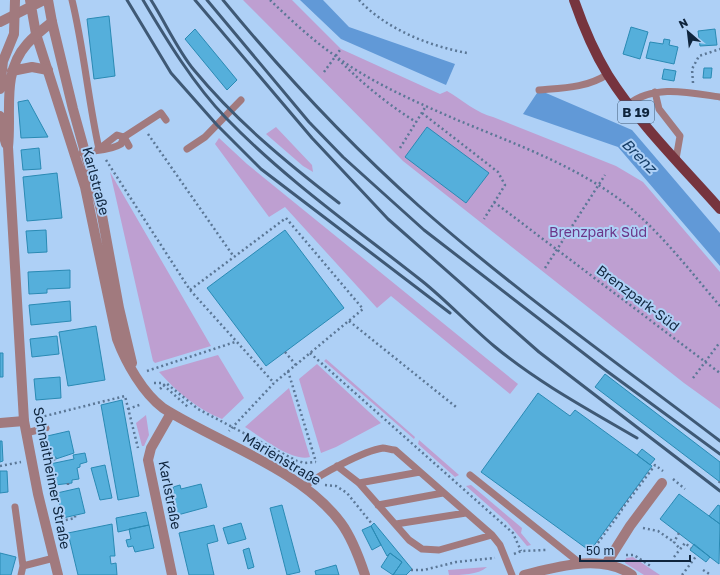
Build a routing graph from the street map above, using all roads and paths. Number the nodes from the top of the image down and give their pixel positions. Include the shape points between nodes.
1 (14, 0) edge
2 (44, 0) edge
3 (48, 0) edge
4 (72, 0) edge
5 (270, 0) edge
6 (359, 0) edge
7 (574, 0) edge
8 (30, 4) edge
9 (15, 15) junction
10 (0, 22) edge
11 (52, 22) junction
12 (36, 34) junction
13 (720, 49) edge
14 (340, 50) dead end
15 (467, 54) dead end
16 (335, 56) junction
17 (1, 59) edge
18 (48, 70) junction
19 (12, 71) junction
20 (324, 72) dead end
21 (608, 74) junction
22 (693, 82) dead end
23 (0, 89) edge
24 (539, 90) dead end
25 (655, 92) junction
26 (720, 97) edge
27 (241, 100) dead end
28 (629, 104) junction
29 (426, 106) junction
30 (422, 113) junction
31 (0, 116) edge
32 (166, 120) dead end
33 (416, 122) junction
34 (142, 125) junction
35 (124, 137) junction
36 (129, 146) dead end
37 (8, 147) junction
38 (400, 148) dead end
39 (99, 149) junction
40 (187, 149) dead end
41 (86, 152) junction
42 (76, 155) junction
43 (676, 159) junction
44 (605, 175) dead end
45 (597, 186) junction
46 (494, 202) junction
47 (720, 209) edge
48 (484, 219) dead end
49 (558, 250) junction
50 (234, 257) junction
51 (545, 268) dead end
52 (190, 290) junction
53 (720, 306) edge
54 (349, 321) junction
55 (235, 342) junction
56 (720, 342) edge
57 (285, 352) dead end
58 (310, 353) junction
59 (706, 361) junction
60 (296, 365) junction
61 (288, 371) junction
62 (134, 372) junction
63 (720, 373) edge
64 (693, 378) dead end
65 (274, 383) junction
66 (150, 397) junction
67 (23, 406) junction
68 (456, 407) dead end
69 (128, 409) junction
70 (171, 413) junction
71 (24, 421) junction
72 (0, 423) edge
73 (233, 426) junction
74 (46, 428) dead end
75 (26, 433) junction
76 (220, 440) junction
77 (149, 455) junction
78 (32, 460) junction
79 (316, 462) junction
80 (0, 466) edge
81 (337, 466) junction
82 (420, 472) junction
83 (470, 475) dead end
84 (318, 476) junction
85 (664, 479) joint
86 (673, 480) dead end
87 (359, 483) junction
88 (304, 486) junction
89 (686, 489) dead end
90 (443, 493) junction
91 (378, 505) junction
92 (15, 507) dead end
93 (466, 513) junction
94 (75, 516) dead end
95 (45, 524) junction
96 (372, 524) dead end
97 (396, 524) junction
98 (630, 526) junction
99 (679, 533) dead end
100 (492, 536) junction
101 (674, 542) junction
102 (691, 548) dead end
103 (562, 549) junction
104 (680, 549) junction
105 (521, 551) junction
106 (697, 555) dead end
107 (674, 557) dead end
108 (54, 558) junction
109 (505, 558) junction
110 (608, 560) junction
111 (581, 564) junction
112 (23, 566) junction
113 (652, 566) dead end
114 (411, 570) dead end
115 (703, 570) dead end
116 (21, 575) edge
117 (58, 575) edge
118 (172, 575) edge
119 (365, 575) edge
120 (512, 575) edge
121 (524, 575) edge
122 (632, 575) edge
123 (682, 575) edge
124 (711, 575) edge

1 - 9 street
2 - 8 street
3 - 11 street
4 - 39 lane
5 - 16 path
6 - 15 path via 372,14 421,40
7 - 21 main road, B 19 via 597,56
8 - 9 street
8 - 12 street, Karlstraße
9 - 10 street
9 - 17 street via 14,34
11 - 12 street, Schnaitheimer Straße
11 - 41 street, Karlstraße
12 - 18 street, Karlstraße
12 - 19 street, Schnaitheimer Straße via 20,53
13 - 22 path via 699,56 692,69
14 - 16 path
16 - 20 path
16 - 29 path
16 - 33 path via 363,83
17 - 23 street
18 - 19 street via 32,67
18 - 42 street, Karlstraße
19 - 37 street, Schnaitheimer Straße
21 - 24 lane via 597,82 586,85
21 - 28 main road, B 19
25 - 26 lane
25 - 28 lane
25 - 43 lane via 659,109 680,136
27 - 40 lane via 205,137
28 - 43 main road, B 19
29 - 30 path
29 - 45 path via 512,142 561,165
30 - 33 path
30 - 46 path via 498,172 505,185
31 - 37 street, Schnaitheimer Straße
32 - 34 lane via 161,113
33 - 38 path
34 - 35 lane
34 - 50 path
35 - 36 lane
35 - 39 lane via 121,144 113,149
37 - 67 street, Schnaitheimer Straße
39 - 41 lane
39 - 52 path
41 - 42 lane
41 - 62 street, Karlstraße via 101,210
42 - 62 street, Karlstraße via 92,216 112,320 122,352
43 - 47 main road, B 19
44 - 45 path
45 - 49 path
45 - 53 path via 622,202 648,226
46 - 48 path
46 - 49 path, Brenzpark-Süd
49 - 51 path
49 - 59 path, Brenzpark-Süd
50 - 52 path
50 - 54 path via 286,218 363,309
52 - 55 path
54 - 58 path
54 - 68 path
55 - 62 path
55 - 65 path
56 - 59 path
57 - 60 path
58 - 60 path
58 - 105 path via 513,533
59 - 63 path, Brenzpark-Süd
59 - 64 path
60 - 61 path
61 - 65 path
61 - 79 path
62 - 66 street, Karlstraße
65 - 73 path
66 - 69 path via 141,405
66 - 70 street, Karlstraße
66 - 73 path via 166,383 198,409
67 - 69 path via 34,405 36,418 125,396
67 - 71 street, Schnaitheimer Straße
69 - 77 path via 139,449
70 - 76 street, Marienstraße
70 - 77 street, Karlstraße
71 - 72 street
71 - 75 street, Schnaitheimer Straße
73 - 76 path
73 - 79 path via 297,461
74 - 75 lane
75 - 78 street, Schnaitheimer Straße
76 - 88 street, Marienstraße
77 - 118 street, Karlstraße via 148,467
78 - 80 path
78 - 95 street, Schnaitheimer Straße
79 - 84 path
81 - 82 lane via 383,448 395,450
81 - 84 lane
81 - 87 lane
82 - 87 lane
82 - 90 lane
83 - 103 lane
84 - 88 lane
84 - 96 path via 326,486 336,486 347,493
85 - 98 street
85 - 111 path via 655,465
86 - 89 path
87 - 91 lane
88 - 119 street, Marienstraße via 341,524 351,540
90 - 91 lane
90 - 93 lane
91 - 97 lane
92 - 112 lane
93 - 97 lane
93 - 100 lane
94 - 95 path
95 - 108 street, Schnaitheimer Straße
97 - 100 lane via 422,549 439,550
98 - 101 path via 658,531
98 - 110 street
99 - 101 path
100 - 109 lane via 500,545
101 - 104 path
102 - 104 path via 685,543
103 - 105 path
103 - 111 lane
104 - 107 path
105 - 109 path
106 - 123 path
108 - 112 lane
108 - 117 street, Schnaitheimer Straße
109 - 114 path via 478,559 424,570
109 - 120 lane
110 - 111 street
110 - 113 path via 634,555
110 - 122 street
111 - 121 street
112 - 116 lane
115 - 124 path

